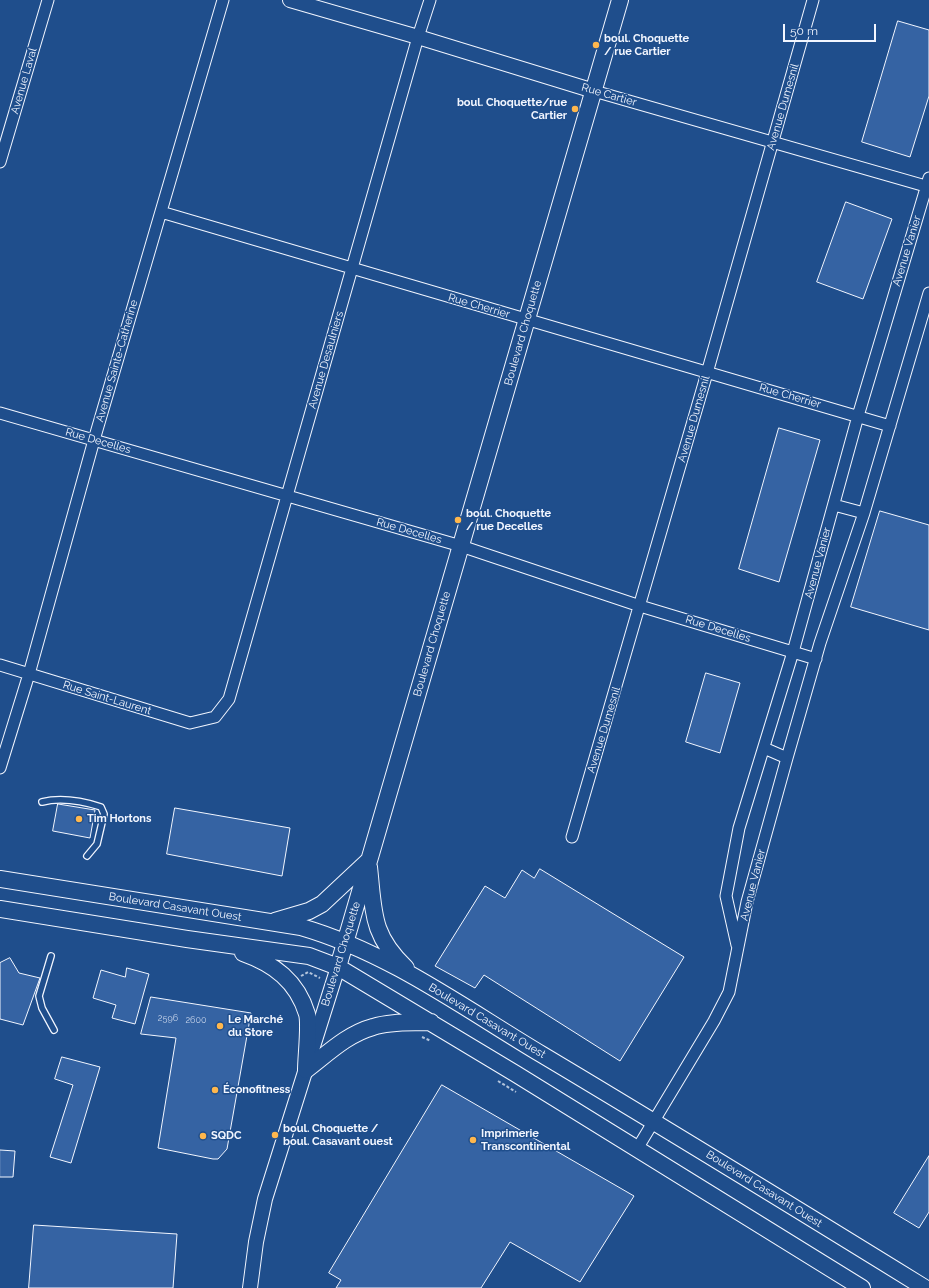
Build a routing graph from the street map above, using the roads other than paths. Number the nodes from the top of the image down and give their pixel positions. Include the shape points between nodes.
1 (48, 0) edge
2 (223, 0) edge
3 (290, 0) edge
4 (430, 0) edge
5 (620, 0) edge
6 (813, 0) edge
7 (418, 37) junction
8 (594, 91) junction
9 (773, 142) junction
10 (0, 162) edge
11 (928, 184) edge
12 (161, 212) junction
13 (352, 269) junction
14 (929, 293) edge
15 (527, 320) junction
16 (708, 373) junction
17 (0, 413) edge
18 (858, 416) junction
19 (890, 426) junction
20 (94, 440) junction
21 (287, 496) junction
22 (834, 505) junction
23 (864, 513) junction
24 (461, 546) junction
25 (640, 606) junction
26 (793, 652) junction
27 (816, 659) junction
28 (0, 665) edge
29 (29, 674) junction
30 (215, 717) joint
31 (764, 748) junction
32 (787, 758) junction
33 (0, 768) edge
34 (42, 802) dead end
35 (572, 836) dead end
36 (87, 856) dead end
37 (369, 860) junction
38 (0, 879) edge
39 (0, 910) edge
40 (272, 922) junction
41 (213, 943) junction
42 (344, 944) junction
43 (738, 950) junction
44 (51, 956) dead end
45 (338, 967) junction
46 (419, 980) junction
47 (431, 1022) junction
48 (54, 1030) dead end
49 (306, 1070) junction
50 (654, 1121) junction
51 (637, 1149) junction
52 (250, 1288) edge
53 (862, 1288) edge
54 (925, 1288) edge

1 - 10 street, Avenue Laval
2 - 12 street, Avenue Sainte-Catherine
3 - 7 street, Rue Cartier
4 - 7 street, Avenue Desaulniers
5 - 8 main road, Boulevard Choquette
6 - 9 street, Avenue Dumesnil
7 - 8 street, Rue Cartier
7 - 13 street, Avenue Desaulniers
8 - 9 street, Rue Cartier
8 - 15 main road, Boulevard Choquette
9 - 11 street, Rue Cartier
9 - 16 street, Avenue Dumesnil
11 - 18 street, Avenue Vanier
12 - 13 street, Rue Cherrier
12 - 20 street, Avenue Sainte-Catherine
13 - 15 street, Rue Cherrier
13 - 21 street, Avenue Desaulniers
14 - 19 street, Avenue Vanier
15 - 16 street, Rue Cherrier
15 - 24 main road, Boulevard Choquette
16 - 18 street, Rue Cherrier
16 - 25 street, Avenue Dumesnil
17 - 20 street, Rue Decelles
18 - 19 street, Rue Cherrier
18 - 22 street, Avenue Vanier
19 - 23 street, Avenue Vanier
20 - 21 street, Rue Decelles
20 - 29 street, Avenue Sainte-Catherine
21 - 24 street, Rue Decelles
21 - 30 street, Avenue Desaulniers via 229,699
22 - 23 street
22 - 26 street, Avenue Vanier
23 - 27 street, Avenue Vanier
24 - 25 street, Rue Decelles
24 - 37 main road, Boulevard Choquette
25 - 26 street, Rue Decelles
25 - 35 street, Avenue Dumesnil
26 - 27 street, Rue Decelles
26 - 31 street, Avenue Vanier
27 - 32 street, Avenue Vanier
28 - 29 street, Rue Saint-Laurent
29 - 30 street, Rue Saint-Laurent via 190,723
29 - 33 street, Avenue Sainte-Catherine
31 - 32 street
31 - 43 street, Avenue Vanier via 739,828 726,896
32 - 43 street, Avenue Vanier via 747,902
34 - 36 lane via 55,798 101,807 104,814 97,844
37 - 40 main road via 322,904 309,911
37 - 42 main road, Boulevard Choquette
37 - 46 main road via 375,923 393,955
38 - 40 main road, Boulevard Casavant Ouest
39 - 41 main road
40 - 42 main road, Boulevard Casavant Ouest via 316,932
41 - 45 main road via 309,956
41 - 49 main road via 273,966 290,982 307,1015
42 - 45 main road, Boulevard Choquette
42 - 46 main road, Boulevard Casavant Ouest
43 - 50 street, Avenue Vanier via 729,992 723,1006
44 - 48 lane via 39,996 42,1008
45 - 47 main road
45 - 49 street, Boulevard Choquette
46 - 50 main road, Boulevard Casavant Ouest
47 - 49 main road via 372,1027 353,1035
47 - 51 main road
49 - 52 street, Boulevard Choquette via 265,1199
50 - 51 street, Avenue Vanier
50 - 54 main road, Boulevard Casavant Ouest
51 - 53 main road

